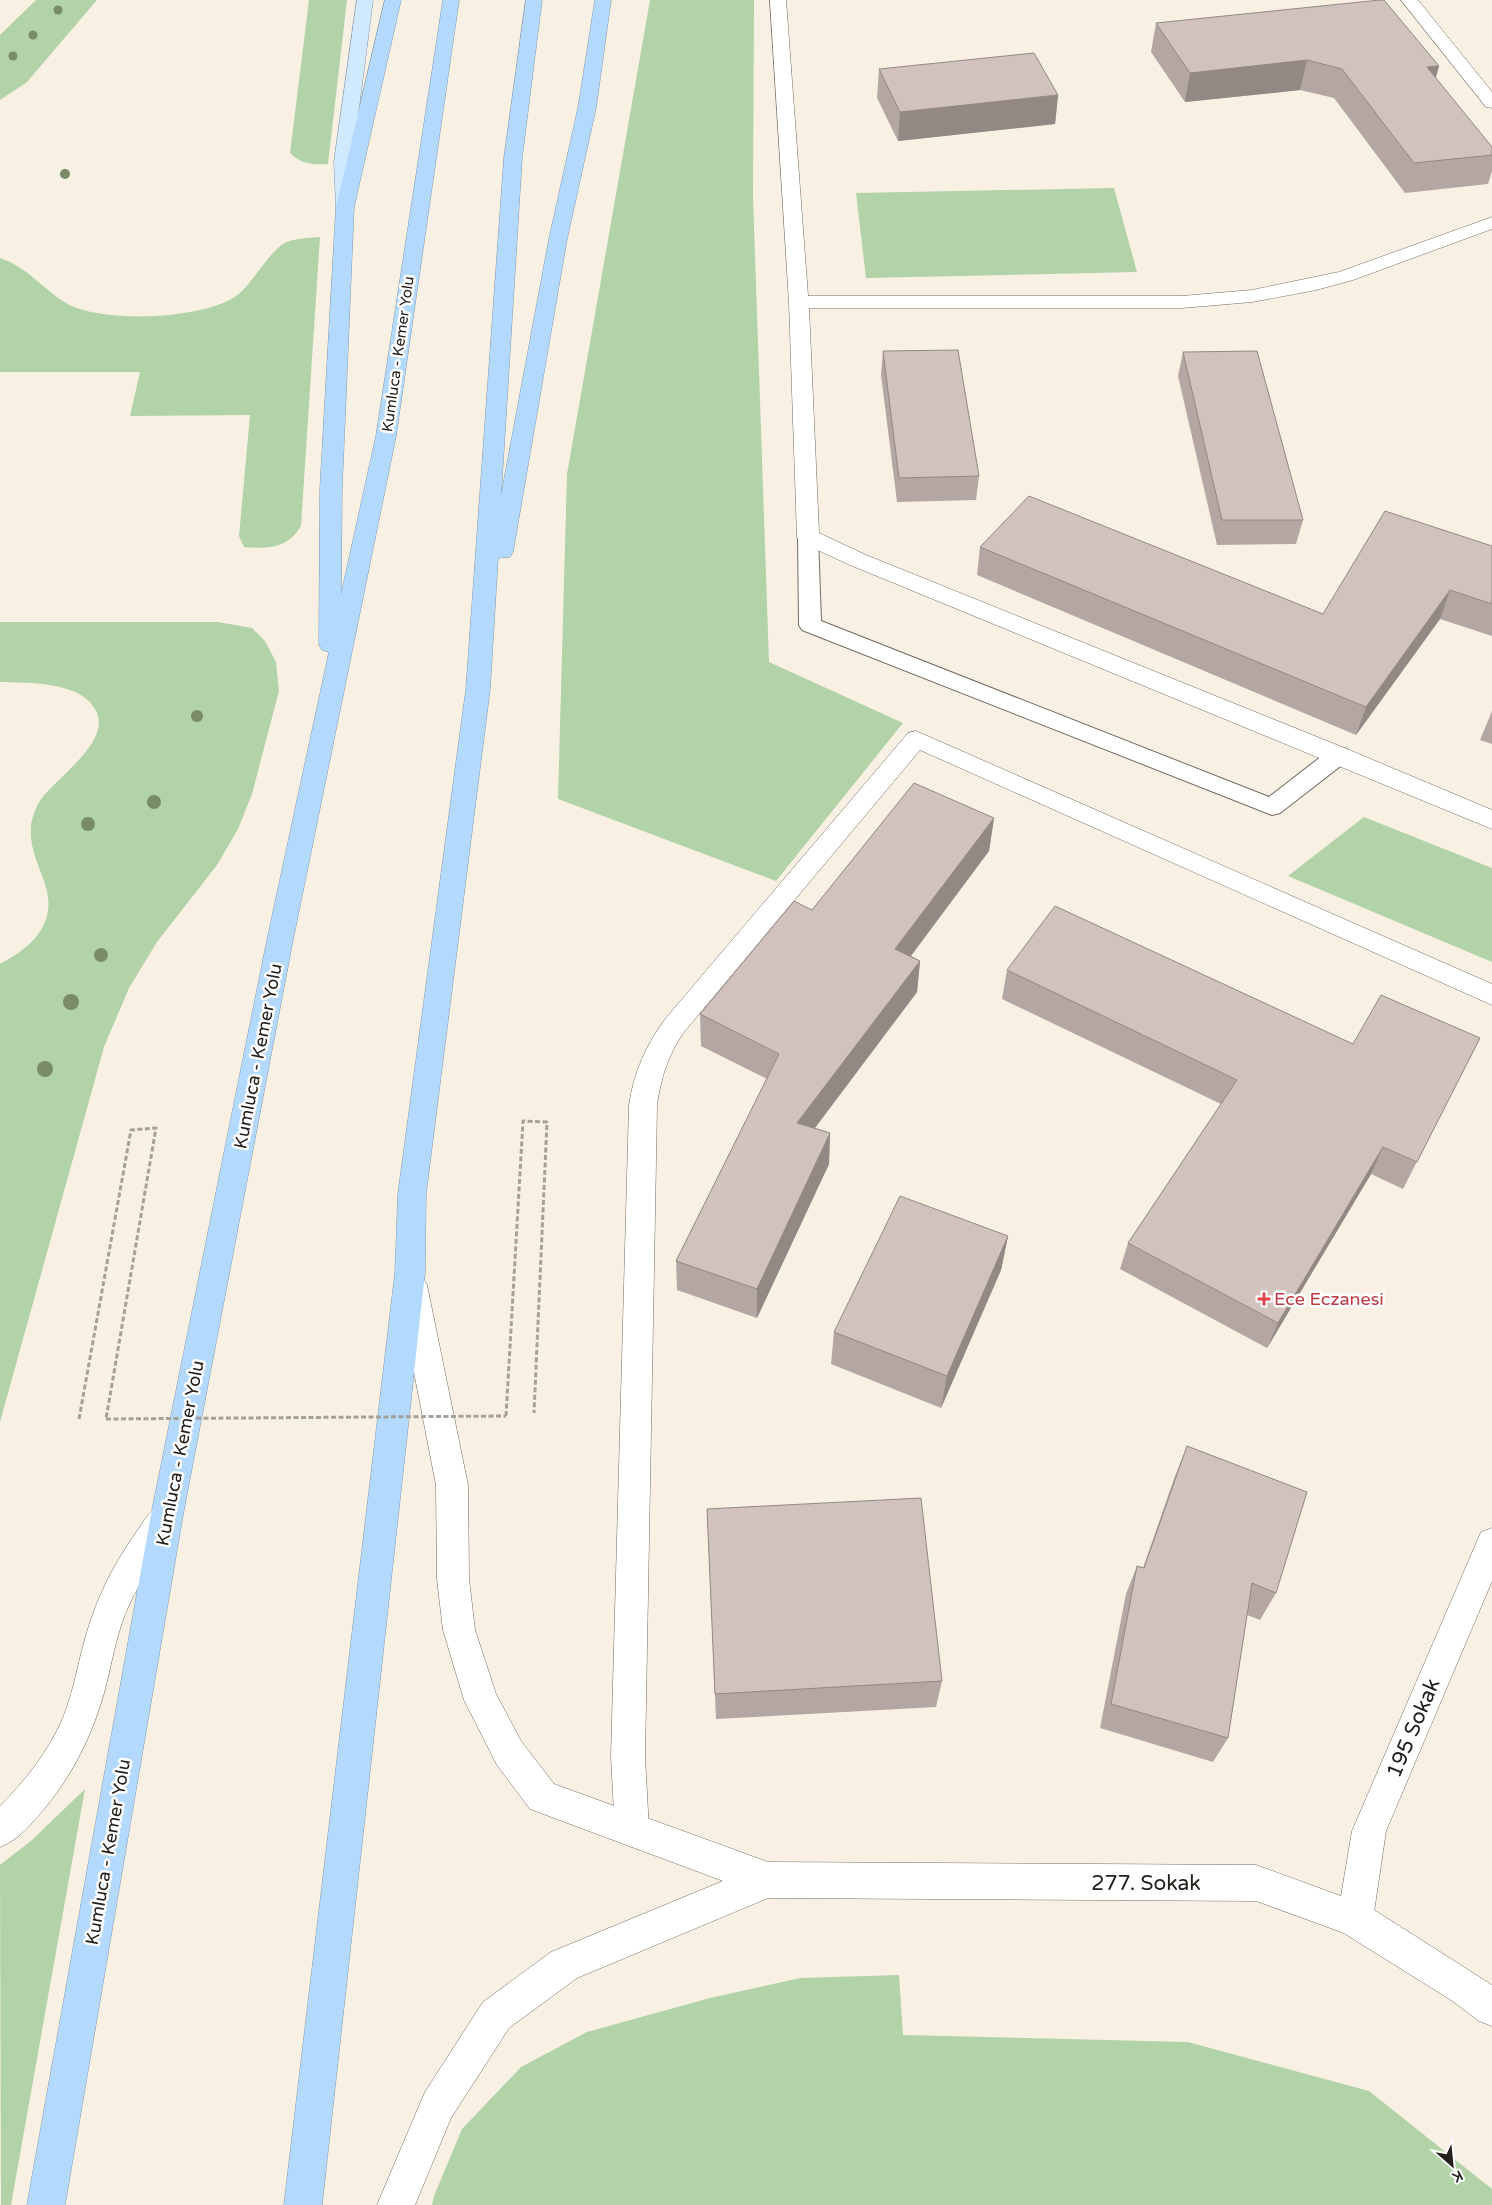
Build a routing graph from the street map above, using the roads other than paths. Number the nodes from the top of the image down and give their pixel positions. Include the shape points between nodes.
1 (365, 0) edge
2 (393, 0) edge
3 (450, 0) edge
4 (534, 0) edge
5 (778, 0) edge
6 (1409, 0) edge
7 (603, 1) edge
8 (1492, 103) edge
9 (346, 207) junction
10 (1492, 223) edge
11 (799, 302) junction
12 (808, 537) junction
13 (478, 689) junction
14 (329, 704) junction
15 (1339, 755) junction
16 (1492, 820) edge
17 (1492, 995) edge
18 (410, 1273) junction
19 (167, 1516) junction
20 (1492, 1543) edge
21 (1484, 1584) edge
22 (0, 1830) edge
23 (632, 1830) junction
24 (768, 1880) junction
25 (1355, 1919) junction
26 (1492, 2008) edge
27 (46, 2205) edge
28 (303, 2205) edge
29 (396, 2205) edge

1 - 9 main road via 342,162
2 - 9 highway, Kumluca - Kemer Yolu
3 - 14 highway, Kumluca - Kemer Yolu via 386,436
4 - 13 highway via 513,158
5 - 11 street
6 - 8 street
7 - 13 highway via 587,108 558,239
9 - 14 highway, Kumluca - Kemer Yolu via 331,489
10 - 11 street via 1346,276 1285,291 1243,297 1173,302
11 - 12 street
12 - 15 street
12 - 15 lane via 810,625 1272,807
13 - 18 highway via 412,1194
14 - 19 highway, Kumluca - Kemer Yolu
15 - 16 street
17 - 23 street via 916,739 675,1025 652,1061 646,1083 628,1757
18 - 23 street via 452,1485 453,1579 459,1630 481,1700 510,1753 542,1797
18 - 28 highway
19 - 22 street via 129,1570 110,1610 73,1735 28,1803
19 - 27 highway, Kumluca - Kemer Yolu
20 - 21 street, 195 Sokak
21 - 25 street, 195 Sokak via 1369,1832
23 - 24 street
24 - 25 street, 277. Sokak via 1256,1883
24 - 29 street via 564,1965 496,2015 438,2105
25 - 26 street, 277. Sokak

